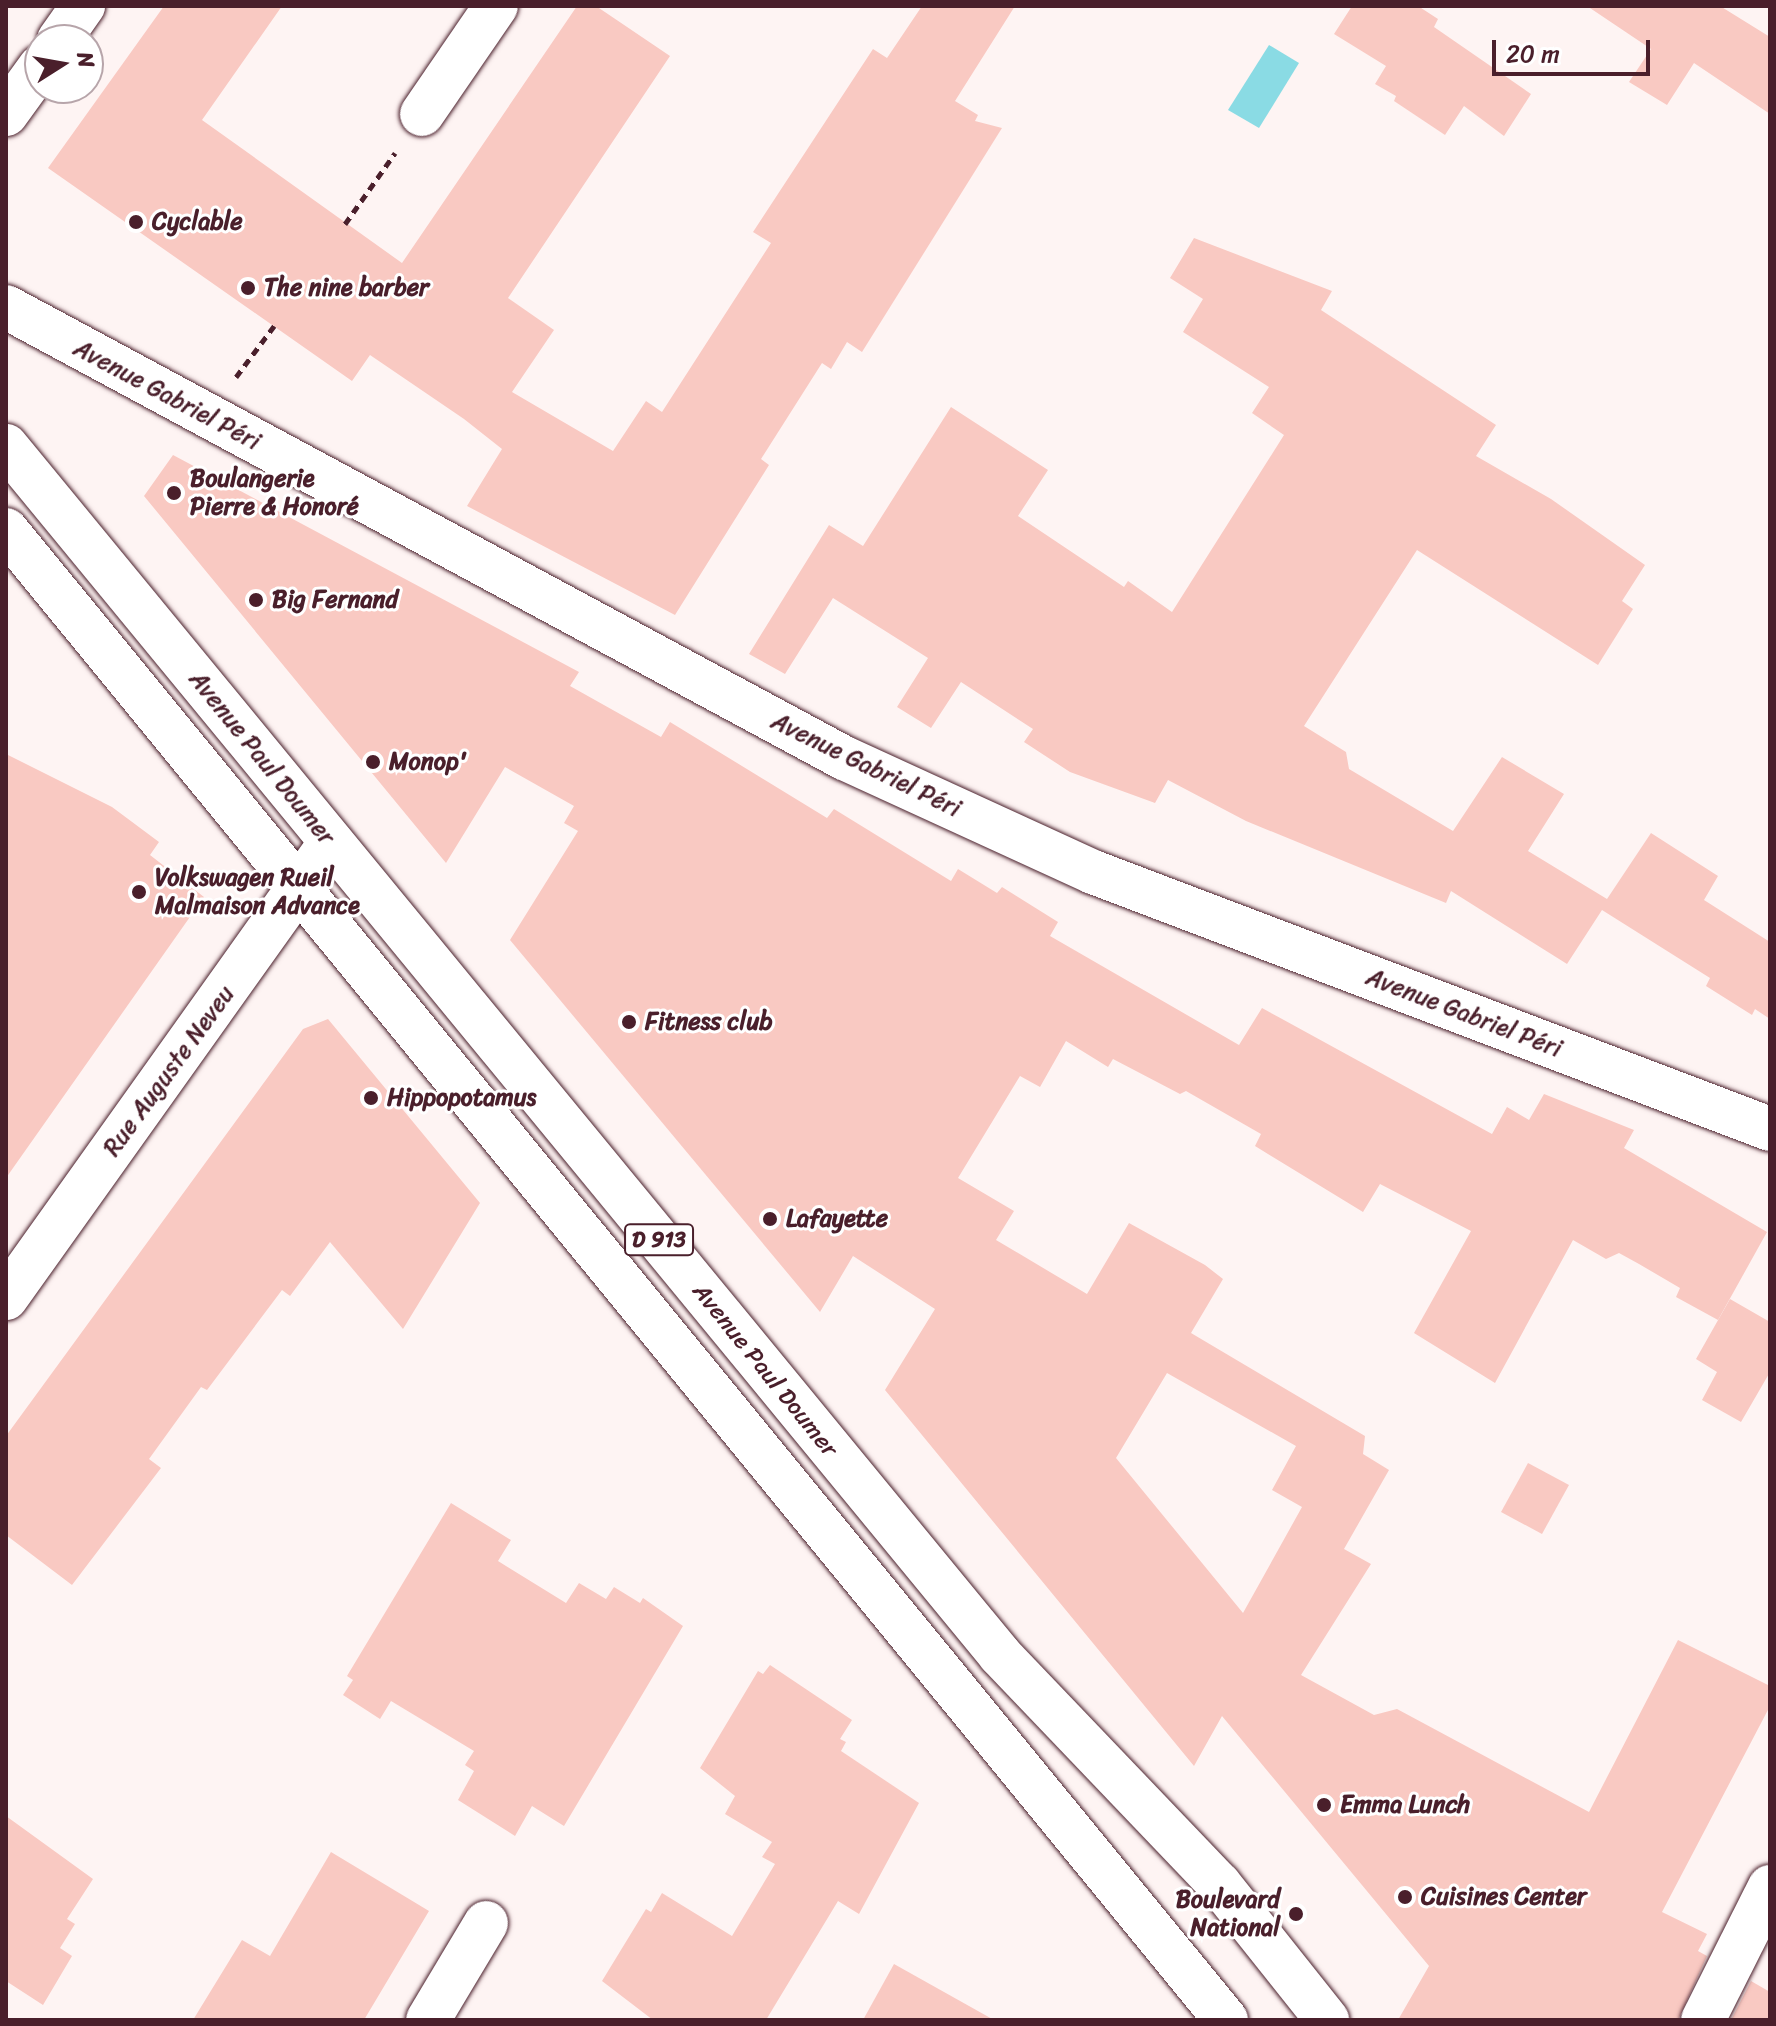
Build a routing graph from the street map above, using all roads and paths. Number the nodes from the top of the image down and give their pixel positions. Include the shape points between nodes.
1 (83, 6) edge
2 (496, 6) edge
3 (70, 24) edge
4 (24, 89) edge
5 (6, 114) edge
6 (422, 114) joint
7 (345, 224) dead end
8 (6, 307) edge
9 (274, 326) dead end
10 (206, 416) junction
11 (6, 446) edge
12 (6, 530) edge
13 (331, 842) junction
14 (298, 889) junction
15 (1770, 1129) edge
16 (6, 1298) edge
17 (1770, 1887) edge
18 (486, 1923) dead end
19 (428, 2020) edge
20 (1226, 2020) edge
21 (1327, 2020) edge
22 (1703, 2020) edge

1 - 3 main road
2 - 6 main road
4 - 5 main road
6 - 7 path
8 - 10 main road, Avenue Gabriel Péri
9 - 10 path
10 - 15 main road, Avenue Gabriel Péri via 844,758 1080,866
11 - 13 main road, Avenue Paul Doumer / D 913
12 - 14 main road, D 913
13 - 14 main road, Rue Auguste Neveu
13 - 21 main road, Avenue Paul Doumer / D 913 via 1000,1655 1219,1884
14 - 16 main road, Rue Auguste Neveu
14 - 20 main road, D 913
17 - 22 main road
18 - 19 main road

